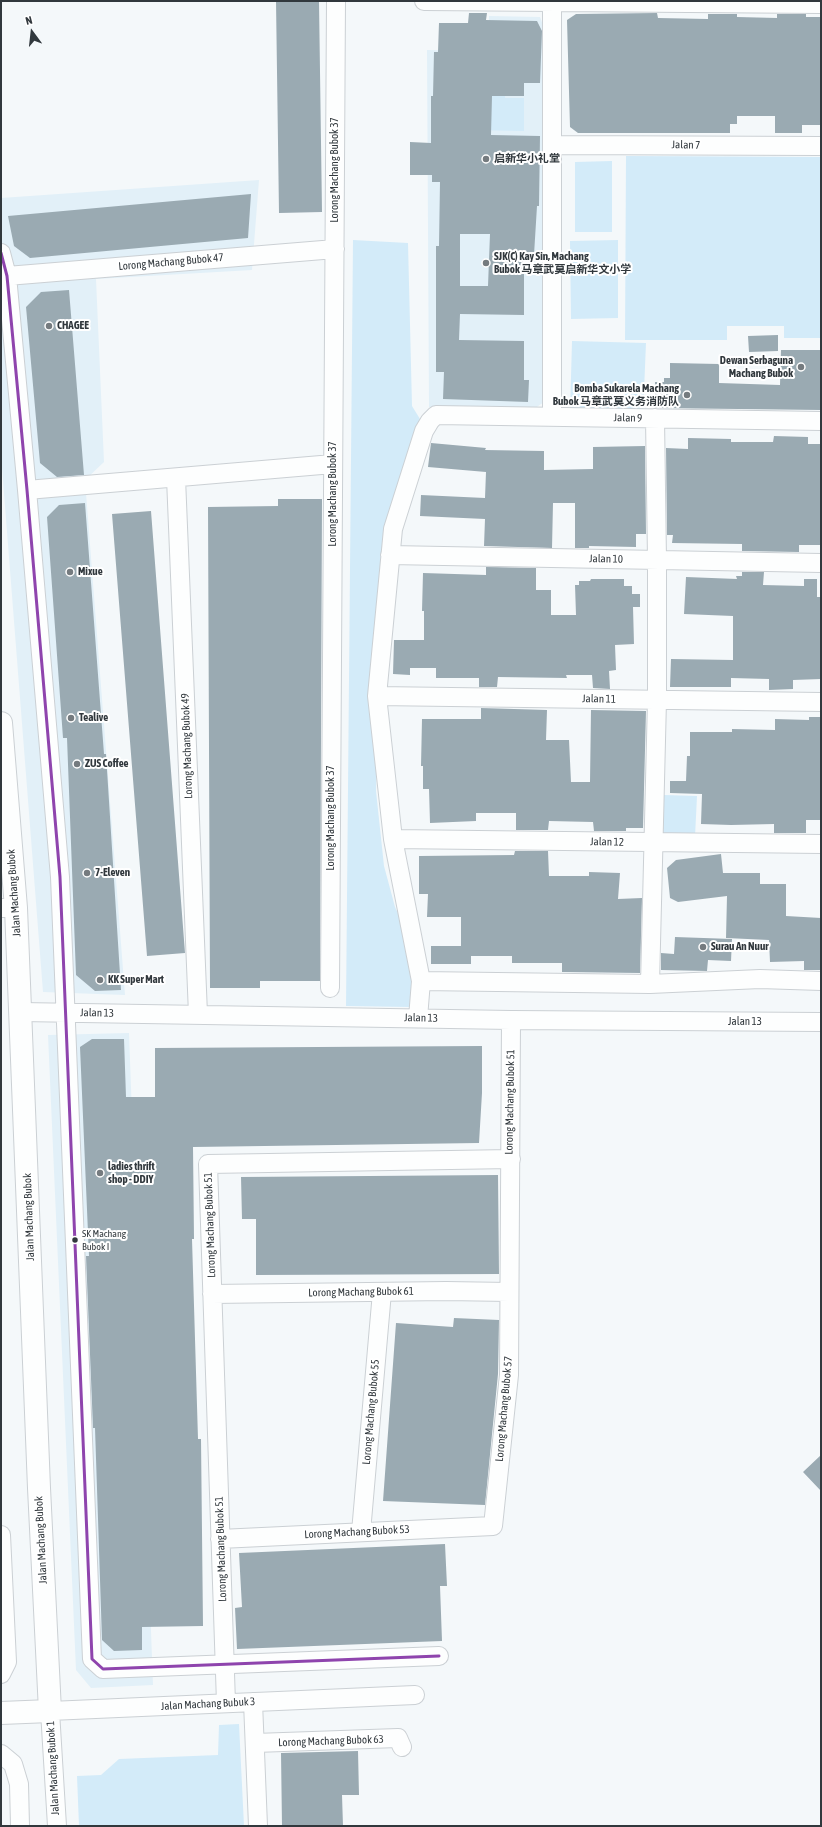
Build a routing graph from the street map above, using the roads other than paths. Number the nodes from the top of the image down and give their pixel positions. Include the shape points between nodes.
1 (336, 1) edge
2 (424, 1) edge
3 (552, 2) junction
4 (821, 4) edge
5 (552, 145) junction
6 (821, 146) edge
7 (335, 249) junction
8 (1, 253) edge
9 (7, 276) junction
10 (552, 417) junction
11 (655, 418) junction
12 (821, 421) edge
13 (333, 464) junction
14 (176, 478) junction
15 (27, 490) junction
16 (390, 555) junction
17 (657, 560) junction
18 (821, 563) edge
19 (378, 696) junction
20 (657, 700) junction
21 (821, 702) edge
22 (1, 723) edge
23 (392, 839) junction
24 (653, 842) junction
25 (821, 844) edge
26 (9, 908) edge
27 (421, 980) junction
28 (821, 981) edge
29 (650, 984) junction
30 (330, 988) dead end
31 (21, 1012) junction
32 (64, 1013) junction
33 (198, 1014) junction
34 (418, 1018) junction
35 (511, 1020) junction
36 (821, 1022) edge
37 (511, 1159) junction
38 (382, 1292) junction
39 (509, 1292) junction
40 (212, 1294) junction
41 (493, 1526) joint
42 (361, 1532) junction
43 (220, 1539) junction
44 (1, 1544) edge
45 (439, 1656) dead end
46 (224, 1664) junction
47 (1, 1674) edge
48 (415, 1695) dead end
49 (253, 1702) junction
50 (226, 1703) junction
51 (50, 1711) junction
52 (1, 1713) edge
53 (254, 1743) junction
54 (402, 1747) dead end
55 (1, 1754) edge
56 (20, 1826) edge
57 (57, 1826) edge
58 (258, 1826) edge

1 - 7 street, Lorong Machang Bubok 37
2 - 3 street
3 - 4 street
3 - 5 street
5 - 6 street, Jalan 7
5 - 10 street
7 - 9 street, Lorong Machang Bubok 47
7 - 13 street, Lorong Machang Bubok 37
8 - 9 street
9 - 15 street
10 - 11 street, Jalan 9
10 - 16 street, Jalan 9 via 436,415 424,431 393,529
11 - 12 street, Jalan 9
11 - 17 street
13 - 14 street
13 - 30 street, Lorong Machang Bubok 37
14 - 15 street
14 - 33 street, Lorong Machang Bubok 49
15 - 32 street via 60,877
16 - 17 street, Jalan 10
16 - 19 street
17 - 18 street, Jalan 10
17 - 20 street
19 - 20 street, Jalan 11
19 - 23 street
20 - 21 street, Jalan 11
20 - 24 street
22 - 26 main road, Jalan Machang Bubok
23 - 24 street, Jalan 12
23 - 27 street
24 - 25 street, Jalan 12
24 - 29 street
26 - 31 main road, Jalan Machang Bubok
27 - 29 street
27 - 34 street
28 - 29 street via 760,979
31 - 32 street, Jalan 13
31 - 51 main road, Jalan Machang Bubok
32 - 33 street, Jalan 13
32 - 46 street via 92,1659 103,1670
33 - 34 street, Jalan 13
34 - 35 street, Jalan 13
35 - 36 street, Jalan 13
35 - 37 street, Lorong Machang Bubok 51
37 - 39 street, Lorong Machang Bubok 57
37 - 40 street, Lorong Machang Bubok 51 via 208,1164
38 - 39 street, Lorong Machang Bubok 61
38 - 40 street, Lorong Machang Bubok 61
38 - 42 street, Lorong Machang Bubok 55
39 - 41 street, Lorong Machang Bubok 57 via 509,1375
40 - 43 street, Lorong Machang Bubok 51
41 - 42 street, Lorong Machang Bubok 53
42 - 43 street, Lorong Machang Bubok 53
43 - 46 street, Lorong Machang Bubok 51
44 - 47 street via 7,1662
45 - 46 street
46 - 50 street, Lorong Machang Bubok 51
48 - 49 street, Jalan Machang Bubuk 3
49 - 50 street, Jalan Machang Bubuk 3
49 - 53 street
50 - 51 street, Jalan Machang Bubuk 3
51 - 52 main road, Jalan Machang Bubuk 3
51 - 57 street, Jalan Machang Bubok 1
53 - 54 street, Lorong Machang Bubok 63 via 398,1738
53 - 58 street
55 - 56 street via 14,1764 19,1784

